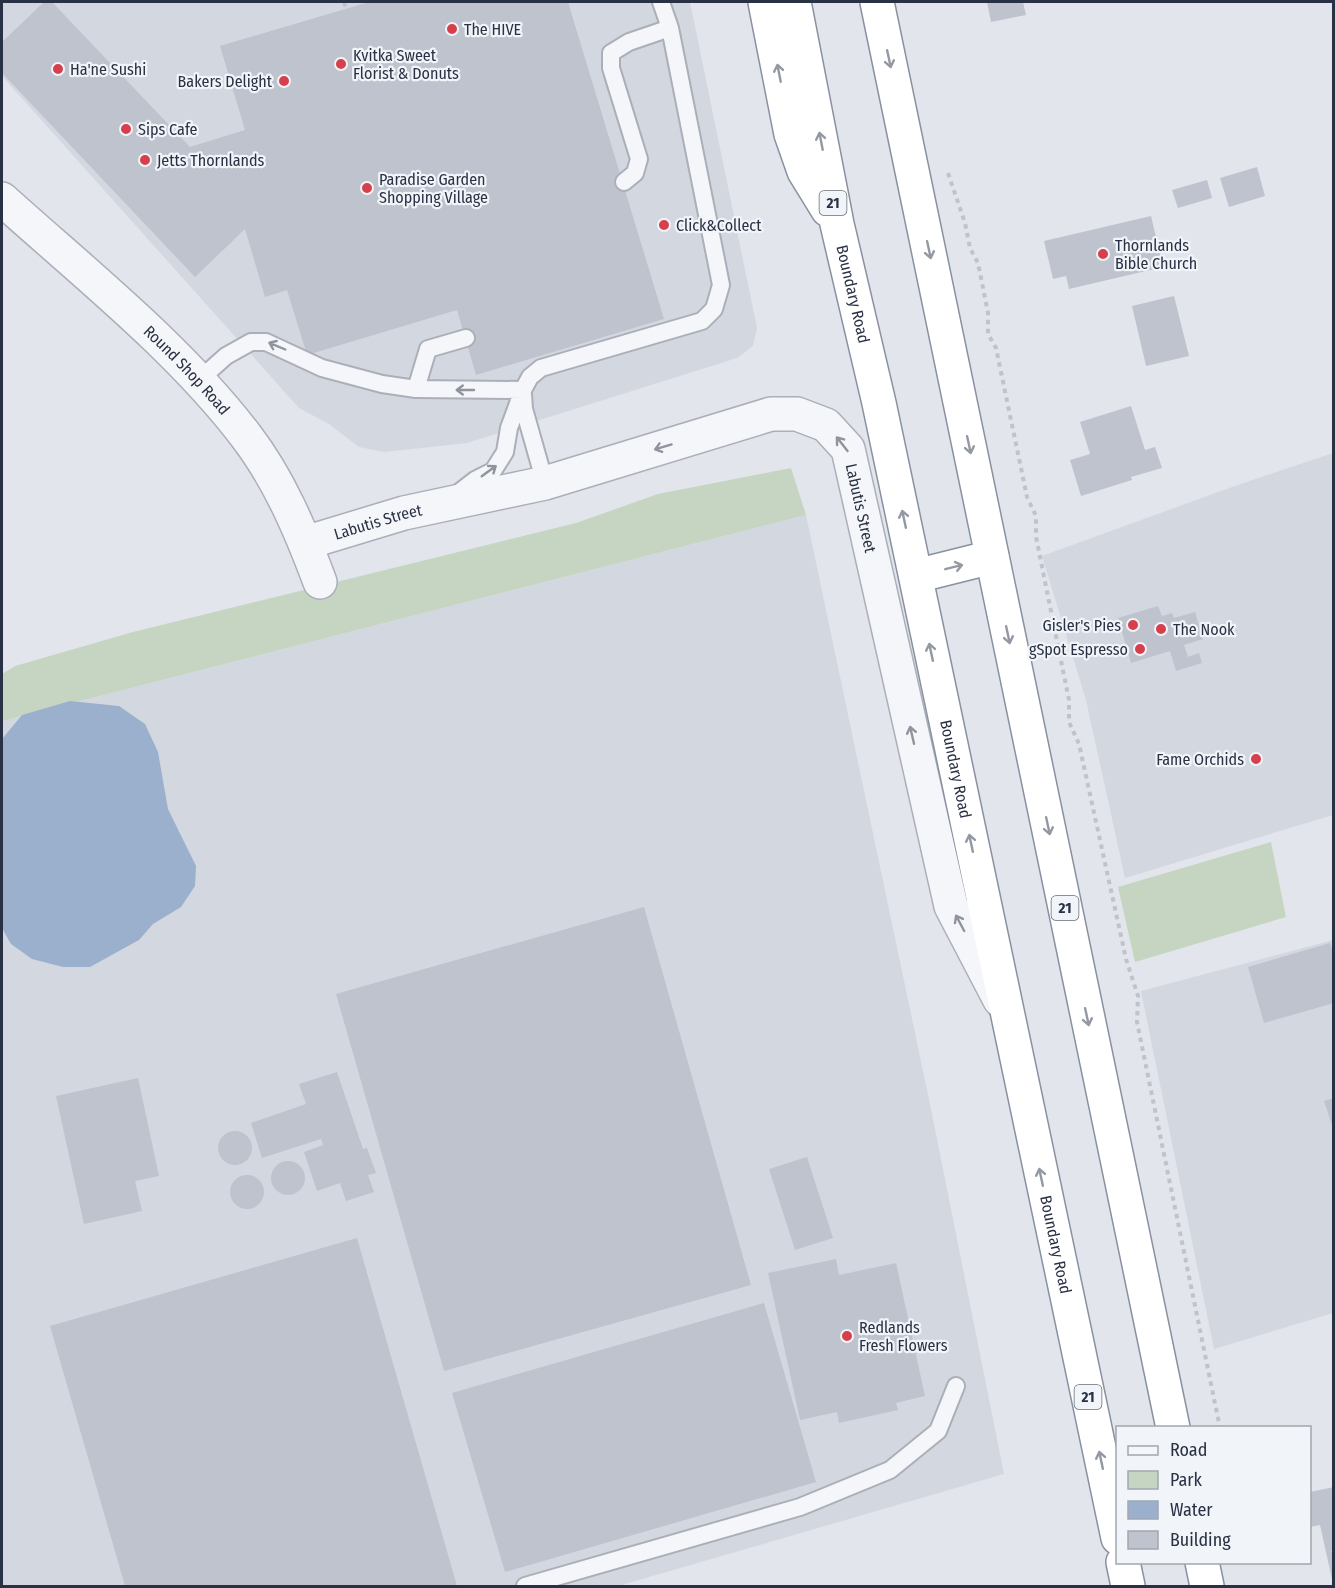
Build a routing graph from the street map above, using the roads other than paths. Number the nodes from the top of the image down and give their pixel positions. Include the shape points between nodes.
1 (661, 2) edge
2 (765, 2) edge
3 (794, 2) edge
4 (878, 2) edge
5 (670, 28) junction
6 (624, 182) dead end
7 (2, 199) edge
8 (837, 224) junction
9 (466, 338) dead end
10 (198, 381) junction
11 (416, 389) junction
12 (523, 390) junction
13 (545, 483) junction
14 (442, 505) junction
15 (305, 543) junction
16 (992, 557) junction
17 (916, 576) junction
18 (320, 582) dead end
19 (1007, 1012) junction
20 (956, 1386) dead end
21 (1173, 1426) edge
22 (1116, 1529) edge
23 (1123, 1564) edge
24 (1202, 1564) edge
25 (525, 1587) edge
26 (1128, 1587) edge
27 (1207, 1587) edge

1 - 5 lane
8 -> 2 highway via 804,171 791,134
8 -> 3 highway, Boundary Road / 21
4 -> 16 highway, 21
5 - 6 lane via 629,42 611,53 611,68 639,159 635,173
5 - 12 lane via 720,285 714,309 702,321 541,368
7 - 10 street, Round Shop Road via 172,352
17 -> 8 highway, Boundary Road / 21
9 - 11 lane via 428,349
11 -> 10 lane via 322,368 266,342 251,342 226,356
10 - 15 street, Round Shop Road via 247,437 283,495
12 -> 11 lane
12 - 13 lane via 524,409
14 -> 12 lane via 493,471 505,452
13 - 14 street, Labutis Street
19 -> 13 street, Labutis Street via 951,906 848,449 826,425 797,414 771,414
14 - 15 street, Labutis Street
15 - 18 street, Round Shop Road
17 -> 16 highway
16 -> 21 highway, 21
19 -> 17 highway, Boundary Road / 21
22 -> 19 highway, Boundary Road / 21
20 - 25 lane via 938,1431 890,1470 800,1507
23 - 26 highway
24 - 27 highway

